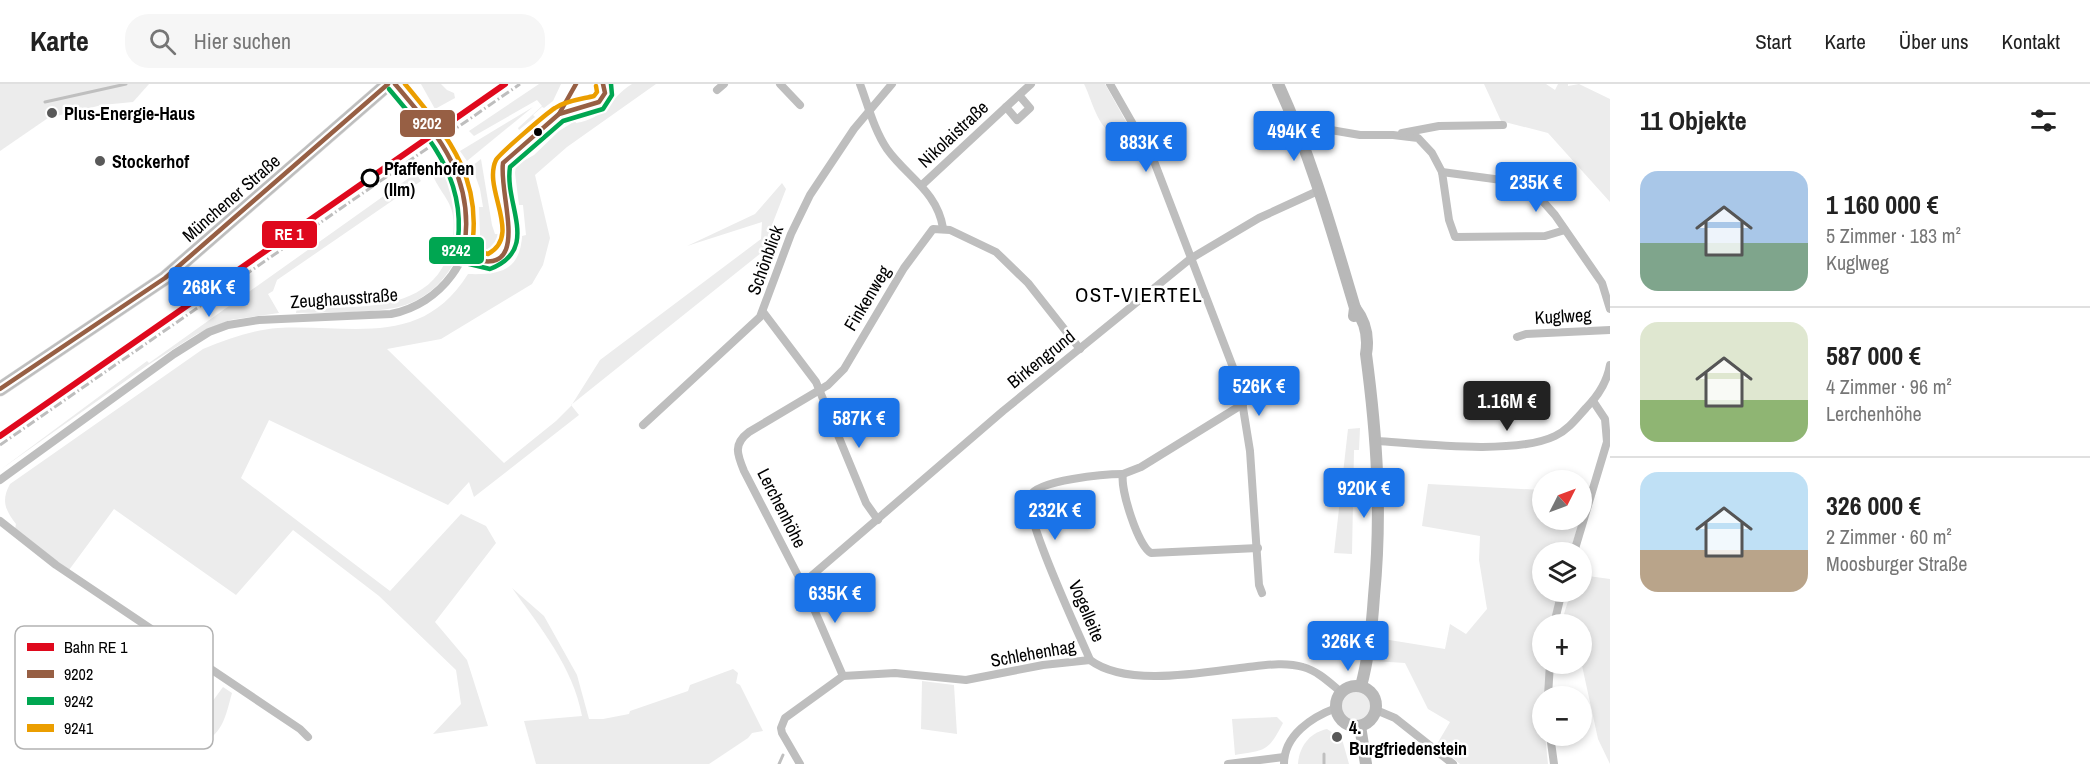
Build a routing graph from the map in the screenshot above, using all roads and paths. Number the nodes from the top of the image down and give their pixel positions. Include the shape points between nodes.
1 (388, 84) edge
2 (395, 84) edge
3 (780, 84) edge
4 (860, 84) edge
5 (892, 84) edge
6 (1031, 84) edge
7 (1110, 84) edge
8 (1278, 84) edge
9 (1018, 95) junction
10 (800, 105) dead end
11 (1006, 107) junction
12 (870, 109) junction
13 (425, 121) tunnel mouth
14 (1296, 124) junction
15 (1503, 125) dead end
16 (1393, 135) junction
17 (447, 154) tunnel mouth
18 (1442, 172) junction
19 (922, 185) junction
20 (1320, 190) junction
21 (943, 228) junction
22 (1565, 230) junction
23 (1190, 260) junction
24 (1610, 309) edge
25 (763, 312) junction
26 (1610, 330) edge
27 (1517, 337) dead end
28 (1080, 349) junction
29 (1610, 365) edge
30 (0, 389) edge
31 (820, 390) junction
32 (1593, 401) junction
33 (1243, 404) junction
34 (643, 425) dead end
35 (1377, 441) junction
36 (1123, 474) junction
37 (0, 480) edge
38 (878, 520) junction
39 (0, 521) edge
40 (1577, 542) edge
41 (1258, 548) junction
42 (802, 584) junction
43 (1262, 593) dead end
44 (147, 626) edge
45 (1090, 660) junction
46 (213, 671) edge
47 (843, 676) junction
48 (1361, 687) junction
49 (1341, 692) junction
50 (1336, 708) junction
51 (1376, 710) junction
52 (1360, 726) junction
53 (308, 737) dead end
54 (1552, 746) edge
55 (1284, 760) edge
56 (801, 764) edge
57 (1228, 764) edge
58 (1366, 764) edge
59 (1453, 764) edge
60 (1554, 764) edge

1 - 30 main road, Münchener Straße via 165,278
2 - 13 street
3 - 10 street
4 - 12 street
5 - 12 street, Schönblick
6 - 9 street, Nikolaistraße
7 - 23 street via 1134,126 1142,130
8 - 14 street
9 - 11 street, Nikolaistraße
9 - 11 street, Nikolaistraße via 1030,108 1017,120
11 - 19 street, Nikolaistraße
12 - 19 street via 887,149
12 - 25 street, Schönblick via 810,195 791,234
14 - 16 street via 1360,135
14 - 20 street
15 - 16 street via 1439,126
16 - 18 street via 1418,138
17 - 37 street, Zeughausstraße via 466,194 469,233 457,268 432,297 392,314 259,320 209,332
18 - 22 street via 1523,185 1539,196
18 - 22 street via 1455,237 1545,236
19 - 21 street via 938,208
20 - 23 street, Birkengrund via 1259,218
20 - 35 street via 1365,330
21 - 28 street via 996,252 1008,262
21 - 31 street, Finkenweg via 929,232 844,369
22 - 24 street, Kuglweg via 1606,291
23 - 28 street, Birkengrund
23 - 33 street via 1236,373
25 - 31 street
25 - 34 street, Schönblick
26 - 27 street, Kuglweg
28 - 38 street, Birkengrund
29 - 32 street
31 - 38 street via 866,503
31 - 42 street, Lerchenhöhe via 749,432 739,441 737,451
32 - 35 street via 1560,433 1538,442 1470,446
32 - 40 street via 1605,420 1607,442
33 - 36 street via 1141,467
33 - 41 street
35 - 48 street via 1377,565
36 - 41 street via 1122,488 1148,552
36 - 45 street, Vogelleite via 1065,481 1034,492 1029,499 1045,553
38 - 42 street, Birkengrund
39 - 44 street via 56,565
41 - 43 street
42 - 47 street, Lerchenhöhe
45 - 47 street, Schlehenhag via 966,680 895,674
45 - 49 street, Schlehenhag via 1122,672 1156,675 1291,665 1315,672
46 - 53 street
47 - 56 street via 789,713 782,723 782,733
48 - 49 street
48 - 51 street via 1373,695
49 - 50 street
50 - 52 street via 1344,723
50 - 55 street via 1299,730
51 - 52 street via 1370,722
51 - 59 street via 1395,718
52 - 58 street
54 - 60 street
55 - 57 street

